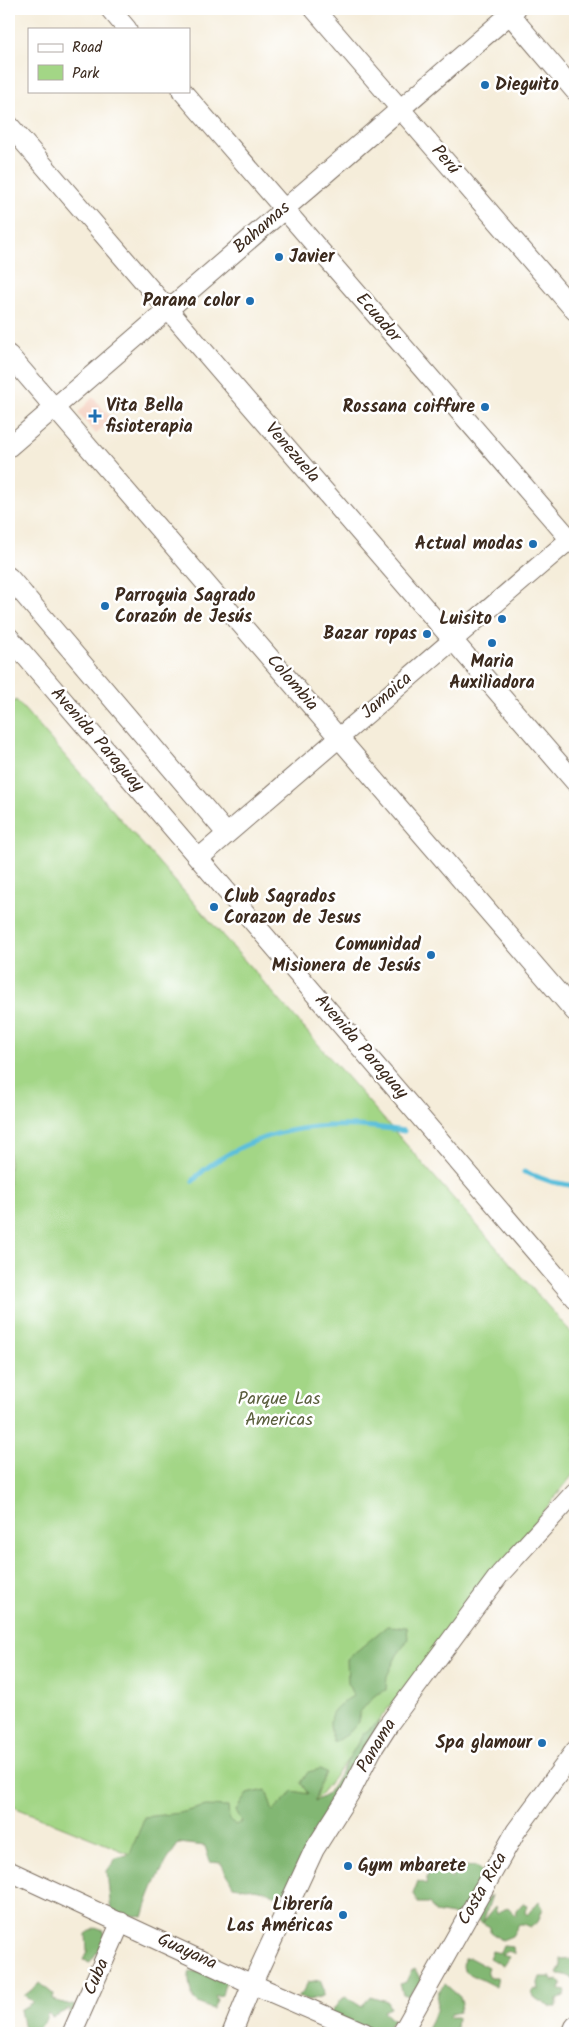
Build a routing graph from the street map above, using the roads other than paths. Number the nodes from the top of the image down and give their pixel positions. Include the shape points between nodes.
1 (110, 9) edge
2 (314, 9) edge
3 (510, 11) edge
4 (126, 28) edge
5 (575, 91) edge
6 (183, 92) edge
7 (401, 108) junction
8 (9, 125) edge
9 (284, 209) junction
10 (168, 310) junction
11 (575, 310) edge
12 (9, 355) edge
13 (54, 408) junction
14 (9, 447) edge
15 (574, 539) edge
16 (9, 577) edge
17 (9, 637) edge
18 (453, 640) junction
19 (339, 738) junction
20 (575, 782) edge
21 (227, 834) junction
22 (199, 858) junction
23 (575, 1012) edge
24 (575, 1298) edge
25 (575, 1492) edge
26 (575, 1751) edge
27 (9, 1871) edge
28 (121, 1922) junction
29 (252, 1984) junction
30 (575, 2026) edge
31 (72, 2033) edge
32 (232, 2033) edge
33 (365, 2033) edge
34 (402, 2033) edge
35 (572, 2033) edge

1 - 4 street
2 - 7 street, Perú
3 - 5 street
3 - 7 street, Bahamas
6 - 9 street, Ecuador
7 - 9 street, Bahamas
7 - 11 street, Perú
8 - 10 street, Venezuela
9 - 10 street, Bahamas
9 - 15 street, Ecuador
10 - 13 street, Bahamas
10 - 18 street, Venezuela
12 - 13 street, Colombia
13 - 14 street, Bahamas
13 - 19 street, Colombia
15 - 18 street, Jamaica
16 - 21 street
17 - 22 street, Avenida Paraguay
18 - 19 street, Jamaica
18 - 20 street, Venezuela
19 - 21 street, Jamaica
19 - 23 street, Colombia
21 - 22 street, Jamaica
22 - 24 street, Avenida Paraguay
25 - 29 street, Panama via 500,1574 376,1744 314,1850
26 - 34 street, Costa Rica via 516,1831
27 - 28 street, Guayana
28 - 29 street, Guayana
28 - 31 street, Cuba
29 - 32 street, Panama
29 - 33 street, Guayana
30 - 35 street

